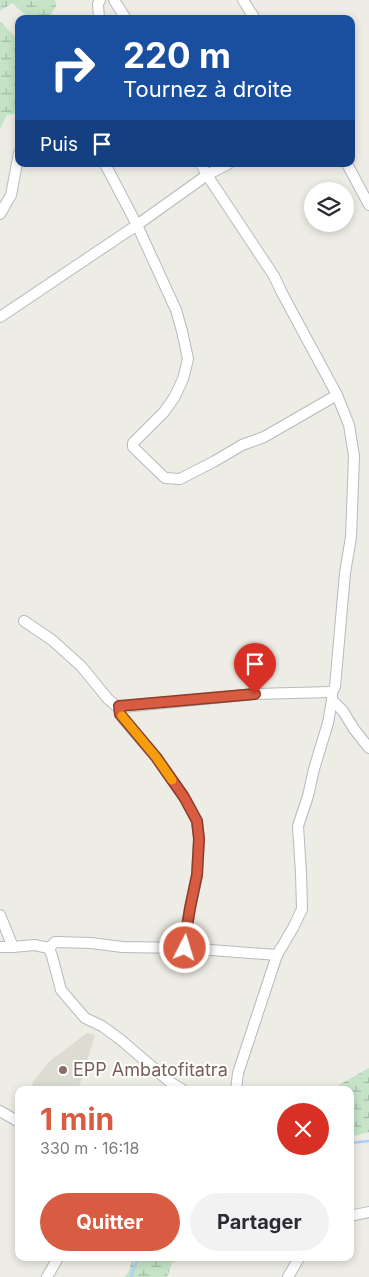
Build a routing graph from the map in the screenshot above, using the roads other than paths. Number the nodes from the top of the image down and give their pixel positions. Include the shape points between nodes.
1 (100, 0) edge
2 (114, 0) edge
3 (243, 0) edge
4 (99, 15) edge
5 (123, 15) edge
6 (252, 15) edge
7 (16, 167) edge
8 (107, 167) edge
9 (203, 167) edge
10 (222, 167) edge
11 (350, 167) edge
12 (207, 175) junction
13 (369, 205) edge
14 (0, 214) edge
15 (137, 225) junction
16 (0, 317) edge
17 (337, 395) junction
18 (24, 621) dead end
19 (332, 696) junction
20 (119, 706) junction
21 (369, 748) edge
22 (0, 915) edge
23 (0, 947) edge
24 (13, 947) junction
25 (49, 948) junction
26 (185, 948) junction
27 (277, 955) junction
28 (176, 1086) edge
29 (236, 1086) edge
30 (0, 1111) edge
31 (15, 1120) edge
32 (369, 1212) edge
33 (354, 1215) edge
34 (56, 1261) edge
35 (297, 1261) edge
36 (47, 1277) edge
37 (288, 1277) edge

1 - 4 street
2 - 5 street
3 - 6 street
7 - 14 street via 11,195
8 - 15 street
9 - 12 street
10 - 12 street
11 - 13 street
12 - 15 street
12 - 17 street via 274,276
15 - 16 street
15 - 17 street via 176,310 188,359 174,398 133,443 133,447 165,478 180,479 242,444 264,437
17 - 19 street via 349,426 354,456 351,537
18 - 20 street via 52,640 108,699
19 - 20 street via 255,694
19 - 21 street
19 - 27 street via 328,723 298,826 302,909
20 - 26 street via 120,714 156,757 197,821 197,875
22 - 24 street
23 - 24 street
24 - 25 street via 34,945
25 - 26 street via 55,942
25 - 28 street via 61,990 85,1018 122,1040
26 - 27 street
27 - 29 street
30 - 31 street
32 - 33 street
34 - 36 street
35 - 37 street

